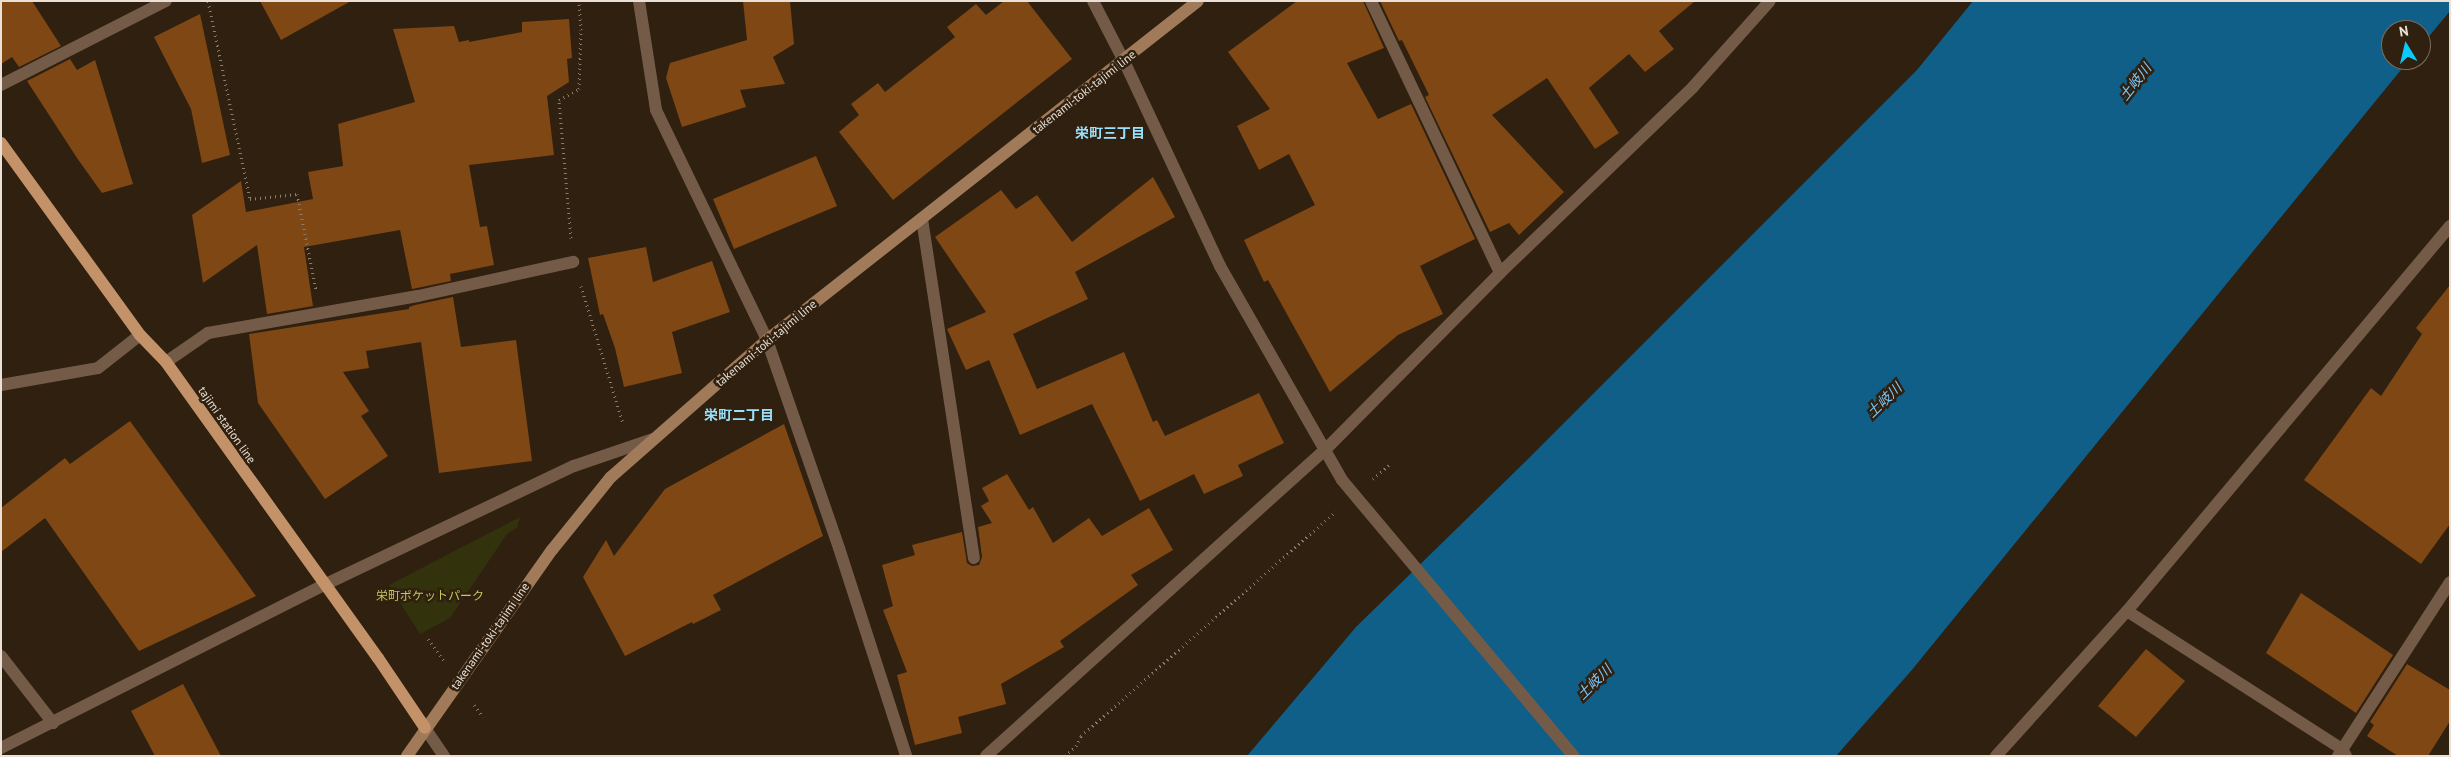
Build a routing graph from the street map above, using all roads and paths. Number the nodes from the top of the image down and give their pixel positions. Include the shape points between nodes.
1 (166, 1) edge
2 (208, 1) edge
3 (579, 1) edge
4 (639, 1) edge
5 (1093, 1) edge
6 (1198, 1) edge
7 (1371, 1) edge
8 (1770, 1) edge
9 (1124, 61) junction
10 (1, 85) edge
11 (1, 143) edge
12 (922, 219) junction
13 (2450, 226) edge
14 (573, 262) junction
15 (1500, 273) junction
16 (321, 313) junction
17 (140, 335) junction
18 (767, 340) junction
19 (166, 362) junction
20 (1, 385) edge
21 (653, 439) junction
22 (630, 447) junction
23 (1324, 451) junction
24 (1389, 465) dead end
25 (1366, 484) dead end
26 (1336, 510) dead end
27 (974, 558) dead end
28 (2450, 582) edge
29 (324, 585) junction
30 (2127, 611) junction
31 (1, 656) edge
32 (53, 723) junction
33 (425, 728) junction
34 (1, 748) edge
35 (2342, 754) edge
36 (407, 756) edge
37 (444, 756) edge
38 (906, 756) edge
39 (986, 756) edge
40 (1065, 756) edge
41 (1574, 756) edge
42 (1996, 756) edge

1 - 10 street
2 - 16 path via 250,198 297,194
3 - 14 path via 579,89 559,100
4 - 18 street via 656,110
5 - 9 street
6 - 9 main road, takenami-toki-tajimi line
7 - 15 street
8 - 15 street via 1693,87
9 - 12 main road, takenami-toki-tajimi line
9 - 23 street via 1220,266
11 - 17 main road, tajimi station line
12 - 18 main road, takenami-toki-tajimi line
12 - 27 street
13 - 30 street
14 - 16 street via 539,273
14 - 22 path
15 - 23 street
16 - 19 street via 208,333
17 - 19 main road, tajimi station line
17 - 20 street via 98,368
18 - 21 main road, takenami-toki-tajimi line
18 - 38 street
19 - 29 main road, tajimi station line
21 - 22 street
21 - 33 main road, takenami-toki-tajimi line via 611,477 552,550
22 - 29 street via 574,466
23 - 39 street
23 - 41 street, bridge via 1342,480
24 - 25 path
26 - 40 path via 1081,736
28 - 35 street
29 - 32 street
29 - 33 main road, tajimi station line
30 - 35 street
30 - 42 street
31 - 32 street
32 - 34 street
33 - 36 main road, takenami-toki-tajimi line
33 - 37 street

